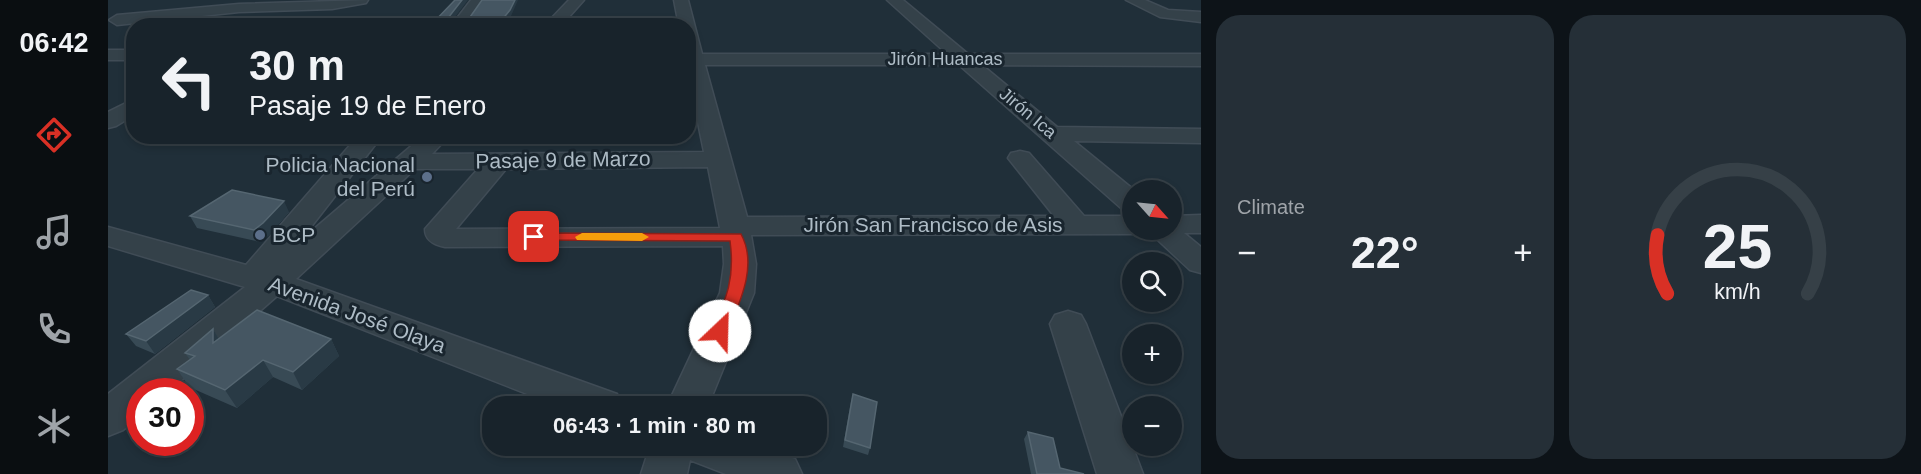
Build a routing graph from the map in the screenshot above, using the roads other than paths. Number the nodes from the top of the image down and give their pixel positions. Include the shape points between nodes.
1 (361, 0) edge
2 (478, 0) edge
3 (577, 0) edge
4 (681, 0) edge
5 (894, 0) edge
6 (1133, 0) edge
7 (1171, 0) edge
8 (293, 2) edge
9 (124, 5) dead end
10 (1201, 15) edge
11 (268, 18) edge
12 (465, 18) edge
13 (560, 18) edge
14 (685, 18) edge
15 (111, 19) edge
16 (108, 55) edge
17 (126, 55) edge
18 (696, 59) edge
19 (964, 59) junction
20 (1201, 60) edge
21 (696, 74) edge
22 (126, 110) edge
23 (108, 121) edge
24 (1053, 134) junction
25 (1201, 136) edge
26 (365, 144) edge
27 (429, 144) edge
28 (588, 148) edge
29 (1020, 158) dead end
30 (718, 159) junction
31 (499, 161) junction
32 (408, 162) junction
33 (1122, 194) edge
34 (1076, 225) junction
35 (1122, 225) edge
36 (1182, 225) edge
37 (1201, 225) edge
38 (735, 231) junction
39 (108, 236) edge
40 (1174, 240) edge
41 (1201, 263) edge
42 (262, 280) junction
43 (1068, 324) dead end
44 (155, 378) edge
45 (575, 396) edge
46 (691, 396) edge
47 (126, 403) edge
48 (108, 418) edge
49 (669, 456) edge
50 (731, 456) edge
51 (664, 474) edge
52 (778, 474) edge
53 (1120, 474) edge

1 - 8 street via 332,5
2 - 12 street
3 - 13 street
4 - 14 street
5 - 19 street, Jirón Ica
6 - 10 street via 1165,14
7 - 10 street
8 - 11 street
8 - 15 street
9 - 15 street
16 - 17 street
18 - 19 street, Jirón Huancas
19 - 20 street, Jirón Huancas
19 - 24 street, Jirón Ica
21 - 30 street
22 - 23 street
24 - 25 street
24 - 33 street, Jirón Ica
26 - 42 street
27 - 32 street
28 - 30 street, Pasaje 9 de Marzo
28 - 31 street, Pasaje 9 de Marzo
29 - 34 street
30 - 38 street
31 - 32 street, Pasaje 9 de Marzo
31 - 38 street, Jirón San Francisco de Asis via 440,230 445,238
32 - 42 street
34 - 35 street, Jirón San Francisco de Asis
34 - 38 street, Jirón San Francisco de Asis
36 - 37 street
38 - 46 street via 740,264 737,293
39 - 42 street, Avenida José Olaya
40 - 41 street
42 - 44 street
42 - 45 street, Avenida José Olaya
43 - 53 street
47 - 48 street
49 - 51 street
50 - 52 street

